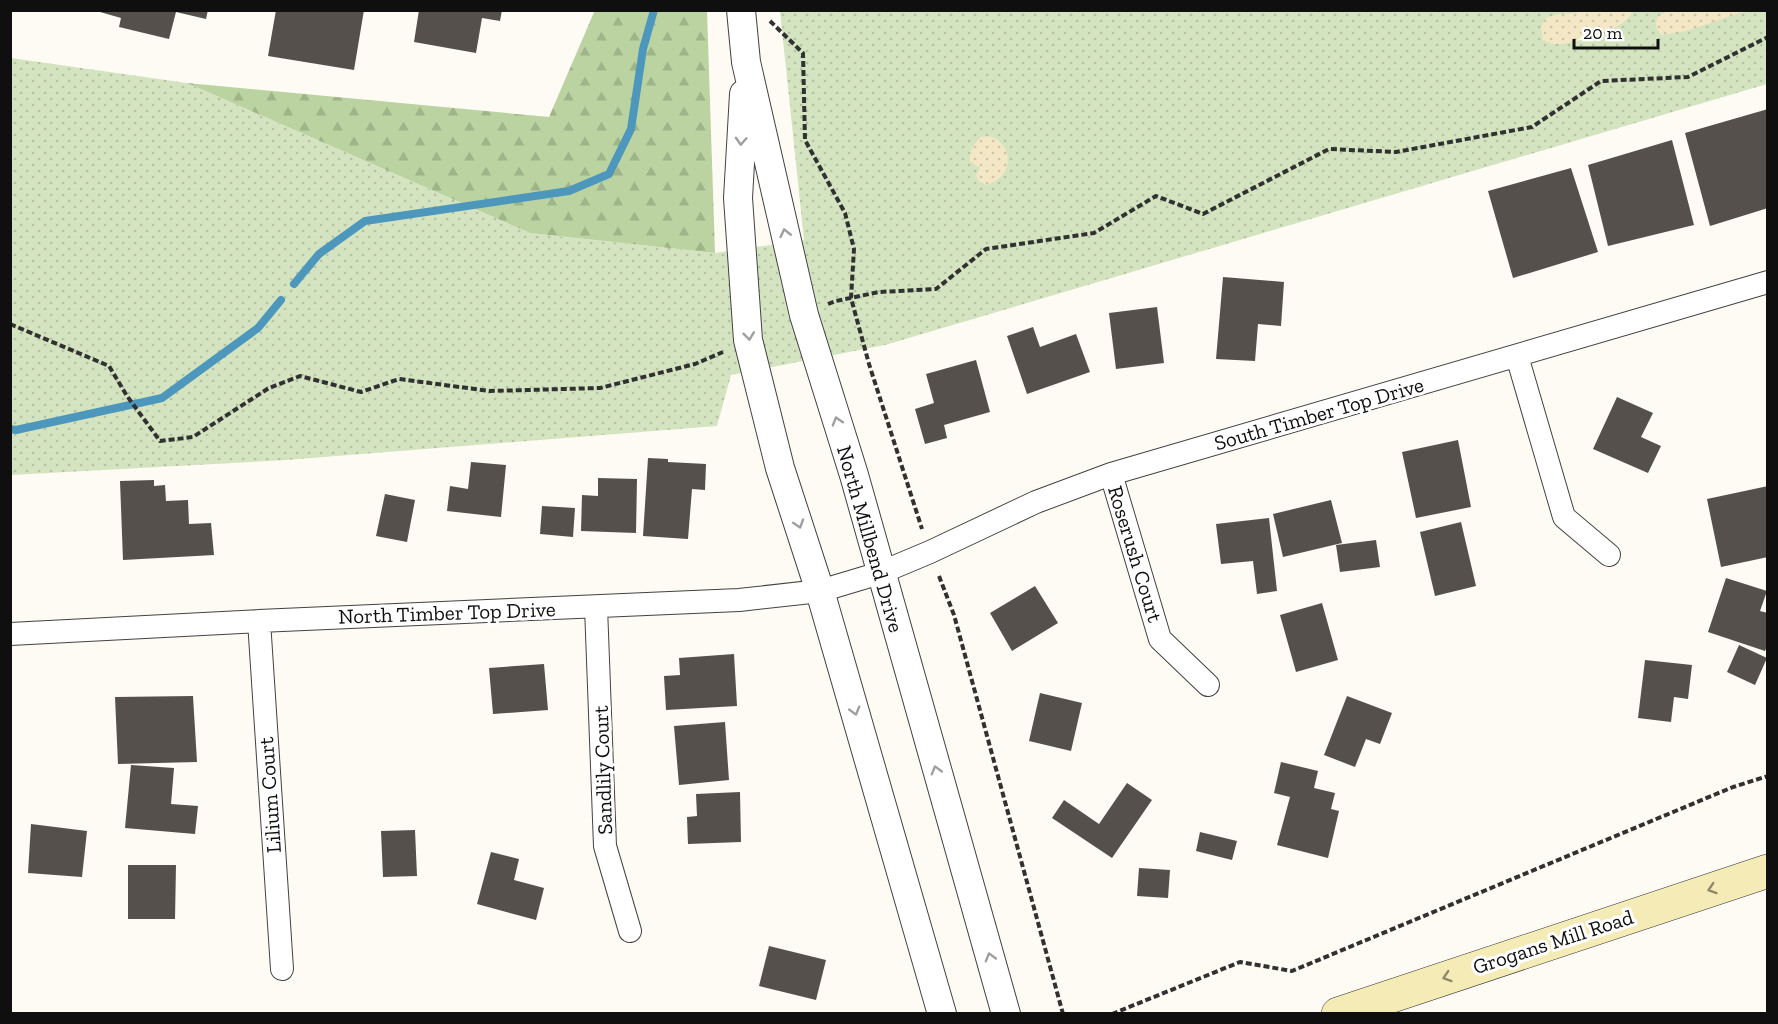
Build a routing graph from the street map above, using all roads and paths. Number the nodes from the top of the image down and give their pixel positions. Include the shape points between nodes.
1 (741, 10) edge
2 (768, 20) dead end
3 (1767, 37) edge
4 (746, 62) junction
5 (1767, 282) edge
6 (851, 298) junction
7 (804, 315) junction
8 (10, 324) edge
9 (748, 340) junction
10 (1517, 356) junction
11 (1111, 474) junction
12 (930, 552) junction
13 (1609, 555) dead end
14 (880, 573) junction
15 (820, 591) junction
16 (596, 607) junction
17 (259, 621) junction
18 (10, 634) edge
19 (1208, 685) dead end
20 (1767, 776) edge
21 (1767, 871) edge
22 (630, 930) dead end
23 (282, 969) dead end
24 (942, 1014) edge
25 (1006, 1014) edge
26 (1063, 1014) edge
27 (1112, 1014) edge
28 (1338, 1014) edge

1 - 4 street, North Millbend Drive
2 - 6 path via 803,53 805,140 845,213 854,249
3 - 6 path via 1688,77 1601,81 1532,127 1396,152 1329,149 1203,214 1156,196 1094,233 986,249 936,289 879,292
7 -> 4 street, North Millbend Drive
4 -> 9 street, North Millbend Drive via 738,198
5 - 10 street, South Timber Top Drive
6 - 7 path
6 - 12 path
14 -> 7 street, North Millbend Drive
8 - 9 path via 109,366 160,441 193,437 269,388 300,376 361,392 399,379 490,391 600,388 695,364
9 -> 15 street, North Millbend Drive via 780,468
10 - 11 street, South Timber Top Drive
10 - 13 street via 1564,517
11 - 12 street, South Timber Top Drive via 1036,502
11 - 19 street, Roserush Court via 1160,639
12 - 14 street, South Timber Top Drive
12 - 26 path via 954,615
14 - 15 street, North Timber Top Drive
25 -> 14 street, North Millbend Drive
15 - 16 street, North Timber Top Drive via 739,600
15 -> 24 street, North Millbend Drive
16 - 17 street, North Timber Top Drive
16 - 22 street, Sandlily Court via 605,846
17 - 18 street, North Timber Top Drive
17 - 23 street, Lilium Court
20 - 27 path via 1732,787 1292,971 1240,962
21 -> 28 main road, Grogans Mill Road

